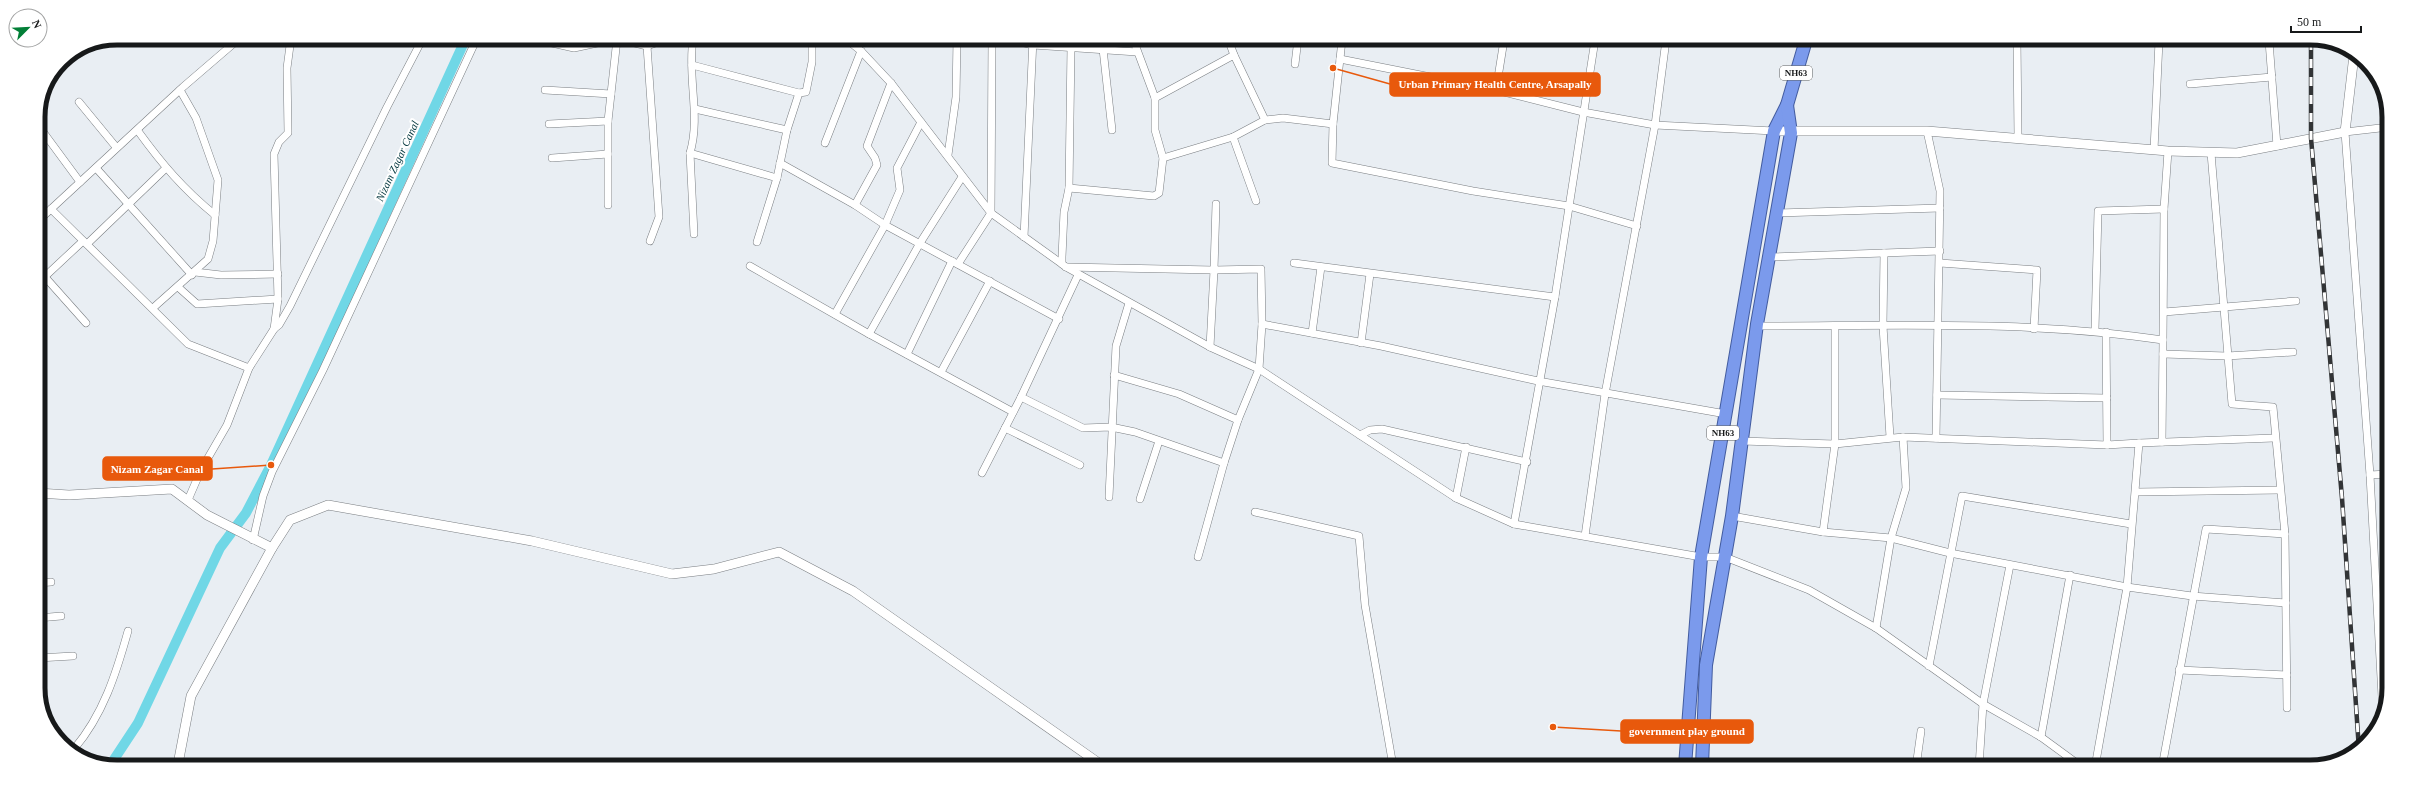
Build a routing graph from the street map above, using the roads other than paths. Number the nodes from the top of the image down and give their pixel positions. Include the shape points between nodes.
1 (232, 45) edge
2 (290, 45) edge
3 (419, 45) edge
4 (474, 45) edge
5 (562, 45) edge
6 (588, 45) edge
7 (616, 45) edge
8 (643, 45) edge
9 (650, 45) edge
10 (692, 45) edge
11 (812, 45) edge
12 (854, 45) edge
13 (957, 45) edge
14 (992, 45) edge
15 (1033, 45) edge
16 (1052, 45) edge
17 (1135, 45) edge
18 (1230, 45) edge
19 (1297, 45) edge
20 (1341, 45) edge
21 (1503, 45) edge
22 (1594, 45) edge
23 (1665, 45) edge
24 (1805, 45) edge
25 (2016, 45) edge
26 (2159, 45) edge
27 (2269, 45) edge
28 (647, 46) junction
29 (1071, 48) junction
30 (1103, 49) junction
31 (861, 51) junction
32 (1137, 52) junction
33 (1234, 55) junction
34 (1340, 59) junction
35 (2353, 60) edge
36 (1295, 64) dead end
37 (692, 65) junction
38 (2272, 78) junction
39 (891, 83) junction
40 (2190, 84) dead end
41 (180, 90) junction
42 (545, 90) dead end
43 (1496, 90) junction
44 (799, 93) junction
45 (611, 94) junction
46 (1155, 98) junction
47 (79, 102) dead end
48 (1787, 105) junction
49 (695, 109) junction
50 (1583, 112) junction
51 (1265, 120) junction
52 (608, 121) junction
53 (921, 122) junction
54 (549, 124) dead end
55 (1333, 124) junction
56 (1654, 125) junction
57 (2382, 127) edge
58 (787, 130) junction
59 (1112, 130) dead end
60 (138, 131) junction
61 (1774, 131) junction
62 (1927, 131) junction
63 (2345, 132) junction
64 (1791, 133) junction
65 (45, 134) edge
66 (1234, 137) junction
67 (2018, 137) junction
68 (825, 143) dead end
69 (2277, 146) junction
70 (116, 147) junction
71 (2154, 150) junction
72 (2168, 151) junction
73 (2211, 153) junction
74 (608, 154) junction
75 (690, 154) junction
76 (948, 155) junction
77 (552, 158) dead end
78 (1163, 158) junction
79 (780, 163) junction
80 (96, 168) junction
81 (165, 169) junction
82 (962, 177) junction
83 (777, 178) junction
84 (80, 182) junction
85 (1069, 188) junction
86 (1256, 201) dead end
87 (127, 204) junction
88 (1216, 204) dead end
89 (608, 205) dead end
90 (855, 205) junction
91 (1569, 206) junction
92 (1940, 208) junction
93 (51, 209) junction
94 (2164, 209) junction
95 (991, 213) junction
96 (1777, 214) junction
97 (45, 215) edge
98 (215, 215) junction
99 (885, 225) junction
100 (1636, 226) junction
101 (694, 234) dead end
102 (1024, 237) junction
103 (650, 241) dead end
104 (85, 242) junction
105 (757, 242) dead end
106 (920, 243) junction
107 (1940, 251) junction
108 (1884, 253) junction
109 (1770, 257) junction
110 (955, 263) junction
111 (1294, 263) dead end
112 (1940, 263) junction
113 (750, 266) dead end
114 (1064, 266) junction
115 (1322, 267) junction
116 (1214, 270) junction
117 (194, 274) junction
118 (278, 274) junction
119 (1370, 274) junction
120 (1078, 275) junction
121 (45, 277) joint
122 (990, 280) junction
123 (178, 287) junction
124 (1555, 297) junction
125 (278, 299) junction
126 (2296, 301) dead end
127 (1129, 303) junction
128 (153, 308) junction
129 (2225, 308) junction
130 (2164, 312) junction
131 (835, 314) junction
132 (1059, 319) junction
133 (86, 323) dead end
134 (1262, 324) junction
135 (1759, 326) junction
136 (1835, 326) junction
137 (1883, 326) junction
138 (1939, 326) junction
139 (274, 329) junction
140 (2034, 329) junction
141 (2095, 330) junction
142 (2106, 332) junction
143 (1312, 333) junction
144 (869, 334) junction
145 (2163, 340) junction
146 (1361, 343) junction
147 (1210, 347) junction
148 (2293, 352) dead end
149 (907, 354) junction
150 (2163, 354) junction
151 (2226, 356) junction
152 (249, 368) junction
153 (1259, 369) junction
154 (941, 372) junction
155 (1114, 374) junction
156 (1538, 381) junction
157 (1605, 394) junction
158 (1937, 395) junction
159 (1021, 397) junction
160 (2107, 398) junction
161 (1013, 412) junction
162 (1726, 414) junction
163 (1238, 420) junction
164 (1111, 427) junction
165 (1005, 428) junction
166 (1360, 435) junction
167 (1890, 437) junction
168 (1903, 437) junction
169 (1936, 438) junction
170 (2274, 438) junction
171 (1160, 441) junction
172 (1742, 441) junction
173 (2140, 442) junction
174 (2162, 442) junction
175 (1835, 444) junction
176 (2107, 445) junction
177 (1466, 447) junction
178 (1527, 462) junction
179 (1224, 463) junction
180 (1080, 465) dead end
181 (982, 473) dead end
182 (2382, 474) edge
183 (2370, 475) junction
184 (2280, 490) junction
185 (2136, 492) junction
186 (45, 493) edge
187 (1109, 497) dead end
188 (1456, 498) junction
189 (1140, 499) dead end
190 (188, 500) junction
191 (1254, 512) dead end
192 (1732, 516) junction
193 (1514, 524) junction
194 (2131, 524) junction
195 (1823, 532) junction
196 (2285, 534) junction
197 (1585, 536) junction
198 (1891, 538) junction
199 (251, 539) junction
200 (272, 548) junction
201 (1950, 553) junction
202 (1701, 557) junction
203 (1725, 557) junction
204 (1198, 558) dead end
205 (2010, 565) junction
206 (2070, 575) junction
207 (45, 582) edge
208 (51, 582) dead end
209 (2127, 587) junction
210 (2192, 596) junction
211 (2286, 603) junction
212 (61, 616) dead end
213 (45, 617) edge
214 (1876, 628) junction
215 (128, 631) dead end
216 (73, 656) dead end
217 (45, 658) edge
218 (1929, 666) junction
219 (2179, 670) junction
220 (2287, 675) junction
221 (2381, 697) edge
222 (1983, 704) junction
223 (2287, 708) dead end
224 (1921, 731) dead end
225 (2041, 737) junction
226 (75, 747) edge
227 (179, 760) edge
228 (1094, 760) edge
229 (1392, 760) edge
230 (1685, 760) edge
231 (1702, 760) edge
232 (1917, 760) edge
233 (1979, 760) edge
234 (2072, 760) edge
235 (2096, 760) edge
236 (2163, 760) edge

1 - 41 street
2 - 118 street via 287,68 288,133 279,142 274,154
3 - 139 street via 290,306
4 - 199 street via 323,370 269,479
5 - 6 street via 574,48
7 - 45 street
8 - 28 street
9 - 28 street
10 - 37 street
11 - 44 street via 812,62 806,92
12 - 31 street
13 - 76 street via 956,97
14 - 95 street
15 - 102 street
16 - 29 street
17 - 32 street
18 - 33 street
19 - 36 street
20 - 34 street
21 - 43 street
22 - 50 street
23 - 56 street
24 - 48 highway, NH63
25 - 67 street
26 - 71 street
27 - 38 street
28 - 103 street via 660,217
29 - 30 street
29 - 85 street
30 - 32 street
30 - 59 street
31 - 39 street
31 - 68 street
32 - 46 street
33 - 46 street
33 - 51 street
34 - 43 street
34 - 55 street
35 - 63 street
37 - 44 street
37 - 49 street
38 - 40 street
38 - 69 street
39 - 53 street
39 - 90 street via 867,146 877,165
41 - 60 street
41 - 98 street via 196,118 218,180
42 - 45 street
43 - 50 street
44 - 58 street
45 - 52 street
46 - 78 street via 1155,130
47 - 70 street
48 - 61 highway, NH63
48 - 64 highway, NH63
49 - 58 street
49 - 75 street via 694,141
50 - 56 street
50 - 91 street
51 - 55 street via 1283,118
51 - 66 street
52 - 54 street
52 - 74 street
53 - 76 street
53 - 99 street via 897,168 900,190
55 - 91 street via 1332,163 1473,191
56 - 61 street
56 - 100 street
57 - 63 street
58 - 79 street
60 - 70 street
60 - 81 street
61 - 64 street
61 - 162 highway, NH63
62 - 64 street
62 - 67 street
62 - 92 street via 1940,191
63 - 69 street
63 - 183 street
64 - 96 highway, NH63
65 - 84 street
66 - 78 street
66 - 86 street
67 - 71 street
69 - 73 street via 2237,153
70 - 80 street
71 - 72 street
72 - 73 street
72 - 94 street
73 - 129 street
74 - 77 street
74 - 89 street
75 - 83 street
75 - 101 street
76 - 82 street
78 - 85 street via 1161,189 1154,196
79 - 83 street
79 - 90 street
80 - 84 street
80 - 87 street
81 - 87 street
81 - 98 street via 187,192
82 - 95 street
82 - 106 street
83 - 105 street
84 - 93 street
85 - 114 street via 1064,212
87 - 104 street
87 - 117 street
88 - 116 street
90 - 99 street
91 - 100 street
91 - 124 street
92 - 96 street
92 - 107 street
93 - 97 street
93 - 104 street
94 - 130 street
94 - 141 street via 2098,211
95 - 102 street
95 - 110 street
96 - 109 highway, NH63
98 - 117 street via 211,253
99 - 106 street
99 - 131 street
100 - 157 street
102 - 114 street
104 - 121 street
104 - 128 street
106 - 110 street
106 - 144 street
107 - 108 street
107 - 112 street
108 - 109 street
108 - 137 street
109 - 135 highway, NH63
110 - 122 street
110 - 149 street
111 - 115 street
112 - 138 street
112 - 140 street via 2037,270
113 - 131 street
114 - 116 street
114 - 120 street
115 - 119 street
115 - 143 street
116 - 134 street via 1261,269
116 - 147 street
117 - 118 street
117 - 123 street
118 - 125 street
119 - 124 street
119 - 146 street
120 - 127 street
120 - 132 street
121 - 133 street
122 - 132 street
122 - 154 street
123 - 125 street via 197,304
123 - 128 street
124 - 156 street
125 - 139 street
126 - 129 street
127 - 147 street
127 - 155 street via 1116,346
128 - 152 street via 190,345
129 - 130 street
129 - 151 street
130 - 145 street
131 - 144 street
132 - 159 street
134 - 143 street
134 - 153 street
135 - 136 street
135 - 172 highway, NH63
136 - 137 street
136 - 175 street
137 - 138 street
137 - 167 street
138 - 140 street
138 - 158 street
139 - 152 street
140 - 141 street
141 - 142 street
142 - 145 street
142 - 160 street
143 - 146 street
144 - 149 street
145 - 150 street
146 - 156 street
147 - 153 street
148 - 151 street
149 - 154 street
150 - 151 street
150 - 174 street
151 - 170 street via 2232,404 2273,407
152 - 190 street via 227,425 201,470
153 - 163 street
153 - 166 street
154 - 161 street
155 - 163 street via 1179,394
155 - 164 street
156 - 157 street
156 - 178 street
157 - 162 street
157 - 197 street
158 - 160 street
158 - 169 street
159 - 161 street
159 - 164 street via 1083,428
160 - 176 street
161 - 165 street
162 - 202 highway, NH63
163 - 179 street
164 - 171 street
164 - 187 street
165 - 180 street
165 - 181 street
166 - 177 street via 1377,429
166 - 188 street
167 - 168 street
167 - 175 street
168 - 169 street
168 - 198 street via 1906,488
169 - 176 street
170 - 174 street
170 - 184 street
171 - 179 street
171 - 189 street
172 - 175 street
172 - 192 highway, NH63
173 - 174 street
173 - 176 street
173 - 185 street
175 - 195 street
177 - 178 street
177 - 188 street
178 - 193 street
179 - 204 street
182 - 183 street
183 - 221 street
184 - 185 street
184 - 196 street
185 - 194 street
186 - 190 street via 69,495 172,489
188 - 193 street
190 - 199 street via 207,515
191 - 229 street via 1359,536 1365,605
192 - 195 street
192 - 203 highway, NH63
193 - 197 street
194 - 201 street via 1962,496
194 - 209 street
195 - 198 street
196 - 210 street via 2206,529
196 - 211 street
197 - 202 street
198 - 201 street
198 - 214 street
199 - 200 street
200 - 227 street via 191,696
200 - 228 street via 290,520 328,505 532,541 672,574 714,569 779,552 853,591
201 - 205 street
201 - 218 street
202 - 203 street
202 - 230 highway, NH63
203 - 214 street via 1801,586
203 - 231 highway, NH63 via 1706,665
205 - 206 street
205 - 222 street
206 - 209 street
206 - 225 street
207 - 208 street
209 - 210 street
209 - 235 street
210 - 211 street
210 - 219 street
211 - 220 street
212 - 213 street
214 - 218 street
215 - 226 street via 116,675 101,708
216 - 217 street
218 - 222 street
219 - 220 street
219 - 236 street
220 - 223 street
222 - 225 street
222 - 233 street
224 - 232 street
225 - 234 street

